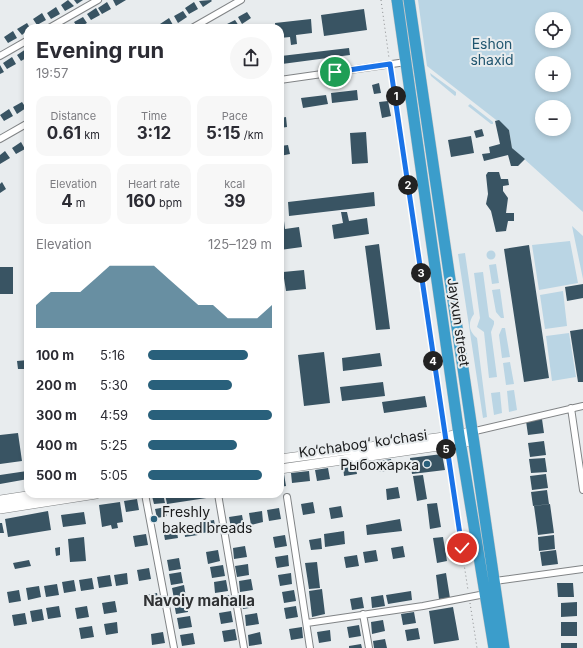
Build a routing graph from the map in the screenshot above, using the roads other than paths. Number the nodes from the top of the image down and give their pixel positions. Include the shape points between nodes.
1 (98, 0) edge
2 (241, 0) edge
3 (397, 0) edge
4 (408, 0) edge
5 (55, 24) edge
6 (199, 24) edge
7 (24, 42) edge
8 (0, 56) edge
9 (407, 67) junction
10 (419, 70) junction
11 (284, 79) edge
12 (24, 124) edge
13 (0, 139) edge
14 (426, 155) junction
15 (456, 327) junction
16 (444, 328) junction
17 (583, 406) edge
18 (571, 408) junction
19 (472, 437) junction
20 (460, 439) junction
21 (445, 441) junction
22 (296, 456) junction
23 (284, 458) edge
24 (297, 466) junction
25 (284, 468) edge
26 (583, 490) edge
27 (24, 496) edge
28 (287, 497) dead end
29 (70, 498) edge
30 (146, 498) edge
31 (219, 498) edge
32 (0, 500) edge
33 (0, 509) edge
34 (583, 569) edge
35 (494, 581) junction
36 (485, 594) junction
37 (363, 614) junction
38 (307, 623) junction
39 (174, 648) edge
40 (244, 648) edge
41 (310, 648) edge
42 (369, 648) edge
43 (494, 648) edge
44 (504, 648) edge

1 - 5 street
2 - 6 street
3 - 9 highway, Jayxun street
4 - 10 highway, Jayxun street
7 - 8 street
9 - 10 highway
9 - 11 street via 390,64
9 - 14 highway, Jayxun street
10 - 14 highway, Jayxun street
12 - 13 street
14 - 15 highway, Jayxun street
14 - 16 highway, Jayxun street
15 - 16 highway
15 - 19 highway, Jayxun street
16 - 20 highway, Jayxun street
17 - 18 street
18 - 19 street
18 - 26 street
19 - 20 main road, Ko‘chabog‘ ko‘chasi
19 - 35 highway, Jayxun street
20 - 21 main road, Ko‘chabog‘ ko‘chasi
20 - 36 highway, Jayxun street
21 - 22 main road, Ko‘chabog‘ ko‘chasi
21 - 24 main road, Ko‘chabog‘ ko‘chasi
22 - 23 main road, Ko‘chabog‘ ko‘chasi
22 - 24 main road
24 - 25 main road, Ko‘chabog‘ ko‘chasi
27 - 32 main road
28 - 38 street
29 - 33 main road
30 - 39 street
31 - 40 street
34 - 35 street
35 - 44 highway, Jayxun street
36 - 37 street
36 - 43 highway, Jayxun street
37 - 38 street
37 - 42 street
38 - 41 street

